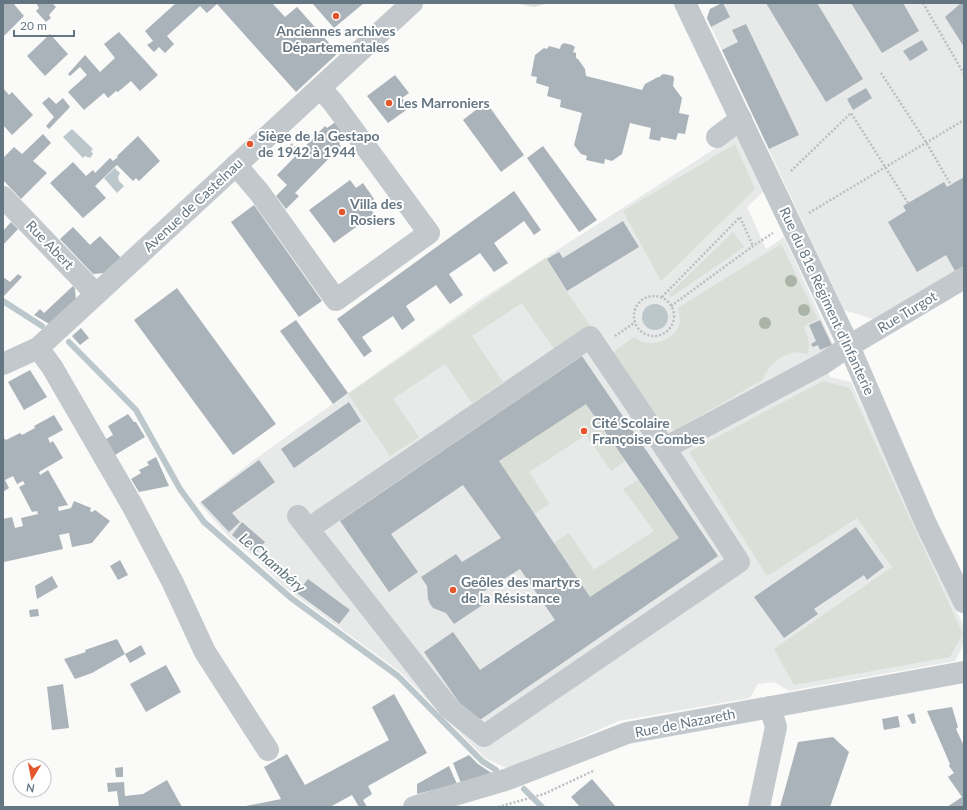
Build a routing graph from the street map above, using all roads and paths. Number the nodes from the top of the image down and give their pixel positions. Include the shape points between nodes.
1 (412, 3) edge
2 (923, 3) edge
3 (689, 4) edge
4 (881, 73) dead end
5 (964, 74) edge
6 (320, 88) junction
7 (741, 119) junction
8 (964, 120) edge
9 (717, 137) dead end
10 (289, 142) dead end
11 (926, 142) junction
12 (299, 152) dead end
13 (236, 165) junction
14 (885, 166) junction
15 (791, 171) dead end
16 (951, 185) dead end
17 (3, 197) edge
18 (908, 203) dead end
19 (808, 214) dead end
20 (762, 240) dead end
21 (753, 246) junction
22 (964, 278) edge
23 (96, 294) junction
24 (662, 297) junction
25 (672, 306) junction
26 (849, 346) junction
27 (38, 348) junction
28 (3, 364) edge
29 (665, 448) junction
30 (964, 602) edge
31 (964, 672) edge
32 (770, 707) junction
33 (268, 750) dead end
34 (544, 794) dead end
35 (414, 807) edge
36 (498, 807) edge
37 (759, 807) edge

1 - 6 street, Avenue de Castelnau
2 - 5 path
3 - 7 street, Rue du 81e Régiment d'Infanterie
4 - 11 path
6 - 13 street, Avenue de Castelnau
6 - 13 street via 337,107 429,234 336,300 259,192
7 - 9 street
7 - 26 street, Rue du 81e Régiment d'Infanterie
8 - 11 path
10 - 12 path
11 - 14 path
11 - 16 path
13 - 23 street, Avenue de Castelnau
14 - 15 path via 851,113
14 - 18 path
14 - 19 path
17 - 23 street, Rue Abert
20 - 21 path
21 - 24 path via 740,217
21 - 25 path
22 - 26 street, Rue Turgot
23 - 27 street, Avenue de Castelnau
24 - 25 path
24 - 25 path via 642,299 634,310 634,323 643,333 656,336 668,331 674,319
26 - 29 street, Rue Turgot via 824,363
26 - 30 street, Rue du 81e Régiment d'Infanterie via 926,524
27 - 28 street, Avenue de Castelnau
27 - 33 street via 52,367 132,505 205,652
29 - 29 street via 739,562 484,736 449,708 303,523 590,337
31 - 32 street, Rue de Nazareth
32 - 35 street, Rue de Nazareth via 627,734 508,779
32 - 37 street via 776,727
34 - 36 path

